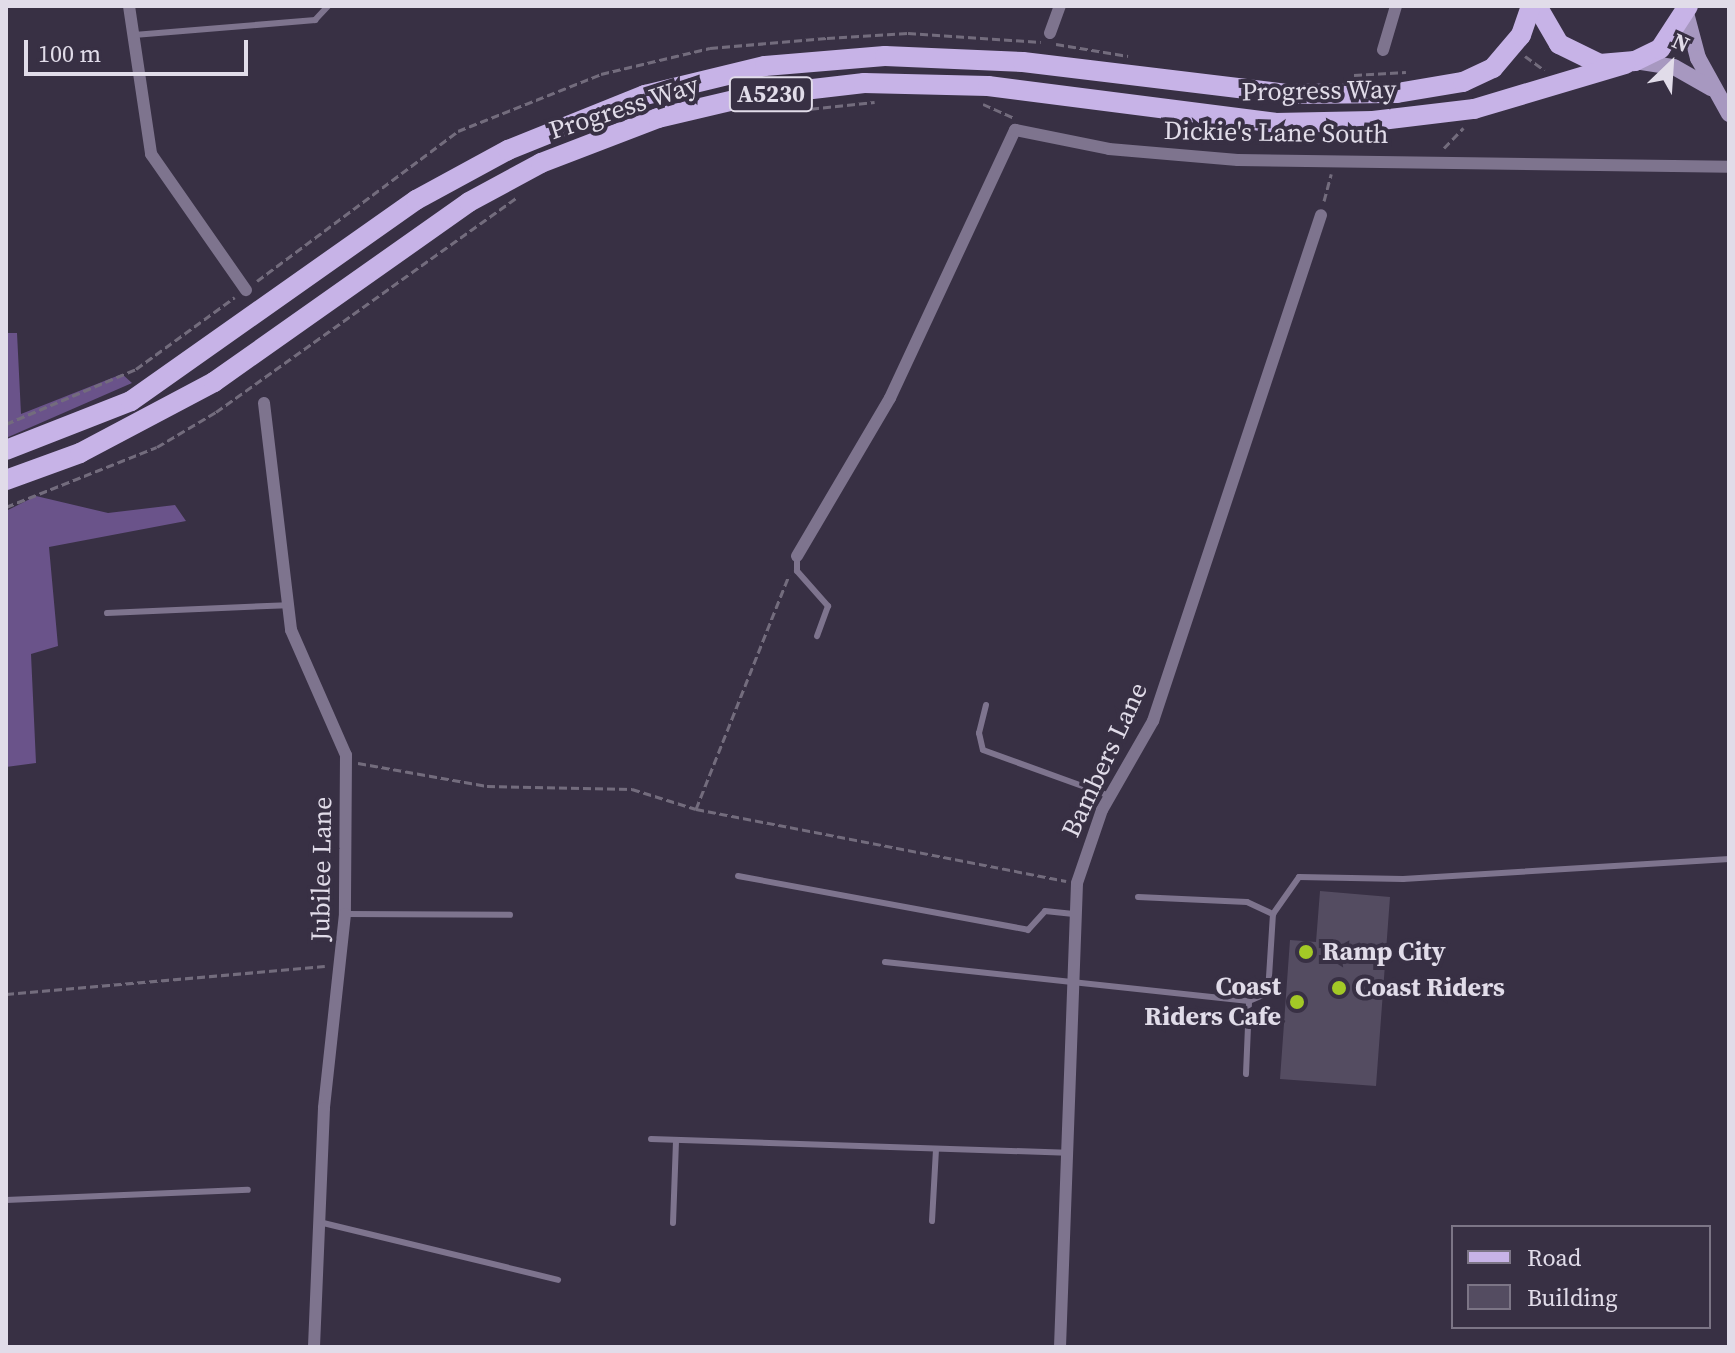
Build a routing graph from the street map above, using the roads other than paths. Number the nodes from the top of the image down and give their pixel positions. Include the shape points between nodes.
1 (129, 6) edge
2 (328, 6) edge
3 (1060, 6) edge
4 (1396, 6) edge
5 (1534, 6) edge
6 (1688, 8) edge
7 (1050, 33) dead end
8 (134, 35) junction
9 (1383, 50) dead end
10 (1630, 62) junction
11 (1713, 89) junction
12 (1729, 114) edge
13 (1729, 167) edge
14 (1321, 215) road end
15 (246, 290) road end
16 (264, 403) dead end
17 (6, 450) edge
18 (6, 480) edge
19 (797, 556) joint
20 (288, 605) junction
21 (107, 613) dead end
22 (817, 636) dead end
23 (986, 705) dead end
24 (1110, 796) junction
25 (1729, 859) edge
26 (738, 876) dead end
27 (1138, 897) dead end
28 (345, 914) junction
29 (1076, 914) junction
30 (1273, 914) junction
31 (510, 915) dead end
32 (885, 962) dead end
33 (1074, 986) junction
34 (1249, 1001) junction
35 (1246, 1074) dead end
36 (651, 1139) dead end
37 (676, 1140) junction
38 (936, 1149) junction
39 (1067, 1153) junction
40 (248, 1190) dead end
41 (6, 1200) edge
42 (932, 1221) dead end
43 (319, 1222) junction
44 (673, 1223) dead end
45 (558, 1280) dead end
46 (314, 1347) edge
47 (1060, 1347) edge

1 - 8 street
2 - 8 lane via 315,20
3 - 7 street
4 - 9 street
5 - 10 main road via 1546,29 1579,57
5 - 17 main road, Progress Way / A5230 via 1513,47 1463,82 1397,93 1289,94 1023,62 885,56 765,66 645,95 508,150 416,200 131,401
6 - 10 main road, A5230 via 1660,49
6 - 11 street
8 - 15 street via 151,154
10 - 11 street via 1674,67
10 - 18 main road, Progress Way / A5230 via 1565,86 1474,109 1275,123 988,86 864,83 752,96 658,118 541,163 469,202 214,382 80,453
11 - 12 street
13 - 19 street, Dickie's Lane South via 1534,170 1335,158 1238,160 1109,149 1022,130 1006,141 890,398
14 - 24 street, Bambers Lane via 1153,721
16 - 20 street, Jubilee Lane
19 - 22 lane via 797,571 828,606
20 - 21 lane
20 - 28 street, Jubilee Lane via 291,630 346,761
23 - 24 lane via 979,733 983,750
24 - 29 street, Bambers Lane via 1077,883
25 - 30 lane via 1403,879 1299,877
26 - 29 lane via 1028,930 1045,911
27 - 30 lane via 1247,902
28 - 31 lane
28 - 43 street, Jubilee Lane
29 - 33 street, Bambers Lane
30 - 34 lane via 1268,993
32 - 33 lane
33 - 34 lane
33 - 39 street, Bambers Lane
34 - 35 lane
36 - 37 lane
37 - 38 lane
37 - 44 lane
38 - 39 lane
38 - 42 lane
39 - 47 street, Bambers Lane
40 - 41 lane
43 - 45 lane
43 - 46 street, Jubilee Lane

